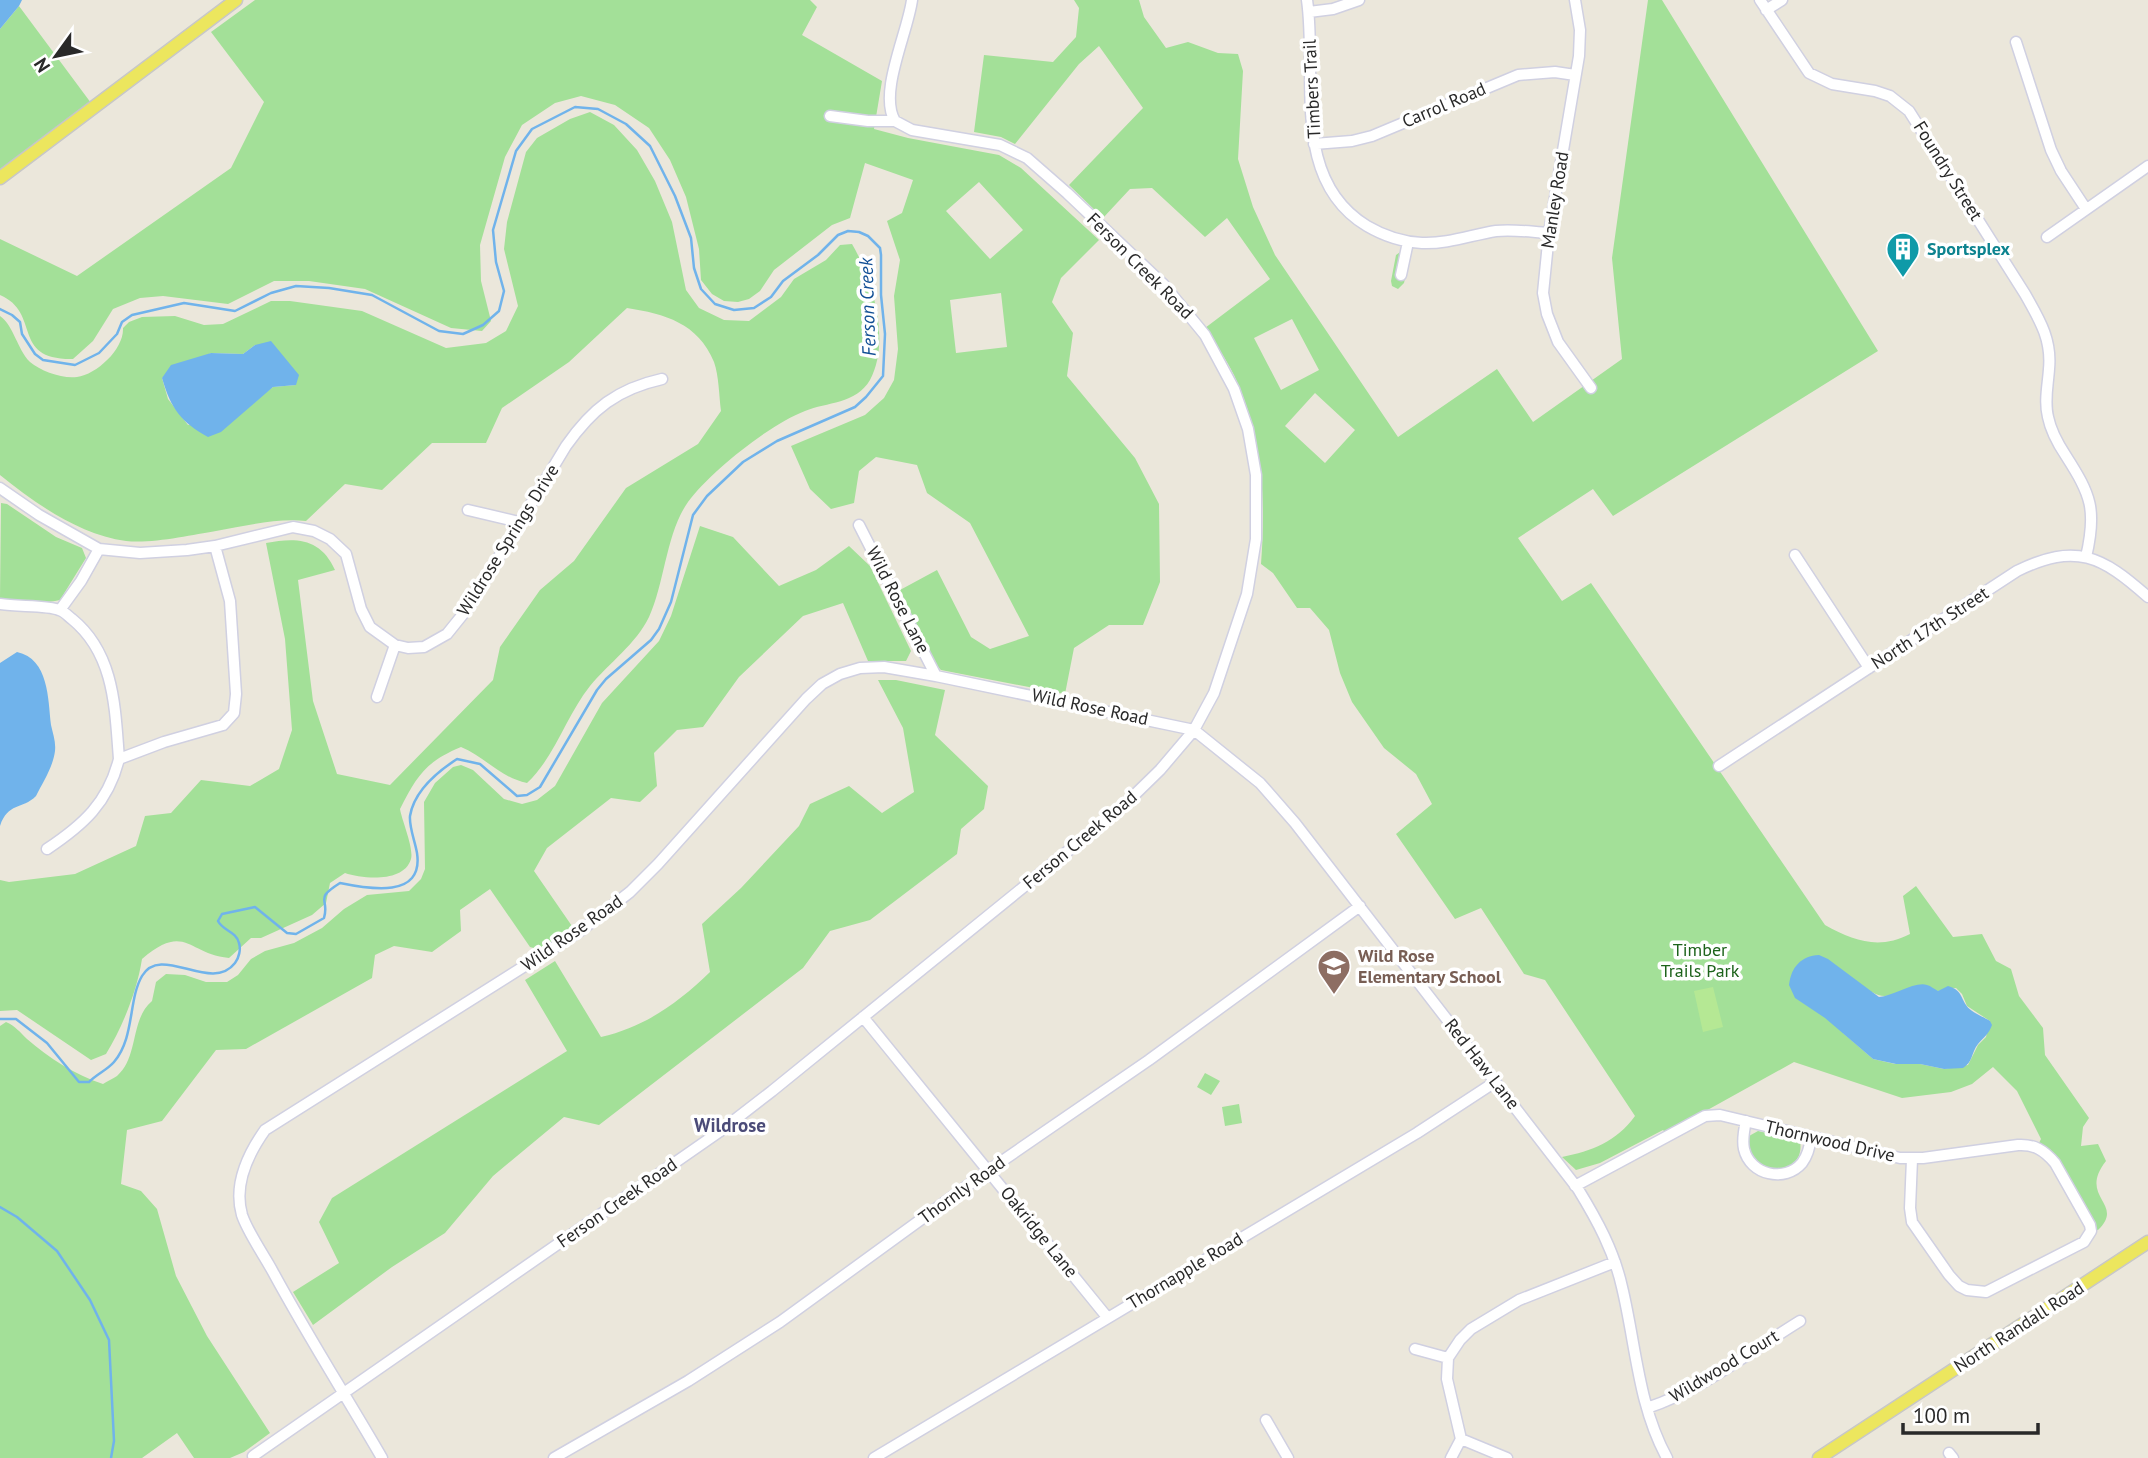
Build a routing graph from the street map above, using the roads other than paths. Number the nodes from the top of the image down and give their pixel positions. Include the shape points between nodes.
1 (236, 0) edge
2 (912, 0) edge
3 (1307, 0) edge
4 (1359, 0) edge
5 (1575, 0) edge
6 (1782, 0) edge
7 (1763, 5) edge
8 (1309, 12) junction
9 (2016, 42) dead end
10 (1575, 75) junction
11 (830, 116) dead end
12 (895, 121) junction
13 (1314, 144) junction
14 (2148, 166) edge
15 (0, 178) edge
16 (2086, 209) junction
17 (1549, 233) junction
18 (2047, 237) dead end
19 (1408, 242) junction
20 (1401, 275) dead end
21 (662, 380) dead end
22 (1591, 387) dead end
23 (0, 488) edge
24 (468, 510) dead end
25 (519, 522) junction
26 (859, 525) dead end
27 (215, 546) junction
28 (99, 550) junction
29 (1795, 555) dead end
30 (2086, 556) junction
31 (2148, 597) edge
32 (0, 604) edge
33 (60, 610) junction
34 (395, 645) junction
35 (1869, 668) junction
36 (936, 676) junction
37 (377, 697) dead end
38 (1194, 730) junction
39 (119, 759) junction
40 (1719, 766) dead end
41 (47, 849) dead end
42 (1360, 906) junction
43 (863, 1017) junction
44 (1495, 1082) junction
45 (1746, 1121) junction
46 (1811, 1137) junction
47 (1912, 1159) junction
48 (989, 1170) junction
49 (1575, 1186) junction
50 (2148, 1242) edge
51 (1615, 1262) junction
52 (1107, 1317) junction
53 (1800, 1321) dead end
54 (1415, 1349) dead end
55 (1448, 1358) junction
56 (343, 1392) junction
57 (1647, 1408) junction
58 (1266, 1420) dead end
59 (1461, 1439) junction
60 (253, 1456) dead end
61 (382, 1458) edge
62 (554, 1458) edge
63 (874, 1458) edge
64 (1288, 1458) edge
65 (1451, 1458) edge
66 (1507, 1458) edge
67 (1667, 1458) edge
68 (1819, 1458) edge

1 - 15 main road
2 - 12 street via 890,99
3 - 8 street, Timbers Trail
4 - 8 street
5 - 10 street, Manley Road via 1580,30
6 - 7 street
7 - 30 street, Foundry Street via 1809,73 1832,84 1890,96 1909,111 2031,304 2050,350 2048,418 2091,506 2092,532
8 - 13 street, Timbers Trail
9 - 16 street via 2051,150
10 - 13 street, Carrol Road via 1518,75 1372,135
10 - 17 street, Manley Road
11 - 12 street, Ferson Creek Road
12 - 38 street, Ferson Creek Road via 912,130 1000,145 1027,158 1164,285 1205,335 1225,371 1241,407 1253,453 1256,539 1247,594 1228,657
13 - 19 street, Timbers Trail via 1328,186 1345,208 1371,228
14 - 16 street
16 - 18 street
17 - 19 street, Timbers Trail via 1498,231 1439,243
17 - 22 street, Manley Road via 1543,293 1547,314 1558,342
19 - 20 street
21 - 25 street, Wildrose Springs Drive via 628,389 594,411
23 - 28 street
24 - 25 street
25 - 34 street, Wildrose Springs Drive via 468,608 447,634 424,647
26 - 36 street, Wild Rose Lane
27 - 28 street via 140,553
27 - 34 street via 293,527 330,539 346,554 370,627
27 - 39 street via 230,601 234,713 223,725
28 - 33 street
29 - 35 street
30 - 31 street, North 17th Street via 2109,565
30 - 35 street, North 17th Street via 2053,556 2017,571
32 - 33 street
33 - 39 street via 95,645 110,678
34 - 37 street
35 - 40 street, North 17th Street
36 - 38 street, Wild Rose Road
36 - 56 street, Wild Rose Road via 884,667 860,668 822,684 631,892 580,931 265,1130 243,1171 243,1215
38 - 42 street, Red Haw Lane via 1260,783
38 - 43 street, Ferson Creek Road via 1123,806
39 - 41 street via 114,778 93,814
42 - 44 street, Red Haw Lane
42 - 48 street, Thornly Road
43 - 48 street, Oakridge Lane
43 - 56 street, Ferson Creek Road via 719,1132
44 - 49 street, Red Haw Lane
44 - 52 street, Thornapple Road
45 - 46 street, Thornwood Drive
45 - 46 street via 1746,1155 1755,1167 1768,1173 1783,1174 1797,1168
45 - 49 street, Thornwood Drive via 1706,1116
46 - 47 street, Thornwood Drive
47 - 47 street, Thornwood Drive via 1912,1222 1949,1275 1967,1290 1986,1292 2084,1242 2091,1231 2055,1163 2033,1146
48 - 52 street, Oakridge Lane
48 - 62 street, Thornly Road via 780,1322
49 - 51 street, Red Haw Lane
50 - 68 main road, North Randall Road
51 - 55 street via 1519,1300 1471,1329
51 - 57 street, Red Haw Lane
52 - 63 street, Thornapple Road
53 - 57 street, Wildwood Court via 1690,1390
54 - 55 street
55 - 59 street via 1447,1379
56 - 60 street, Ferson Creek Road
56 - 61 street, Wild Rose Road
57 - 67 street, Red Haw Lane
58 - 64 street
59 - 65 street
59 - 66 street

